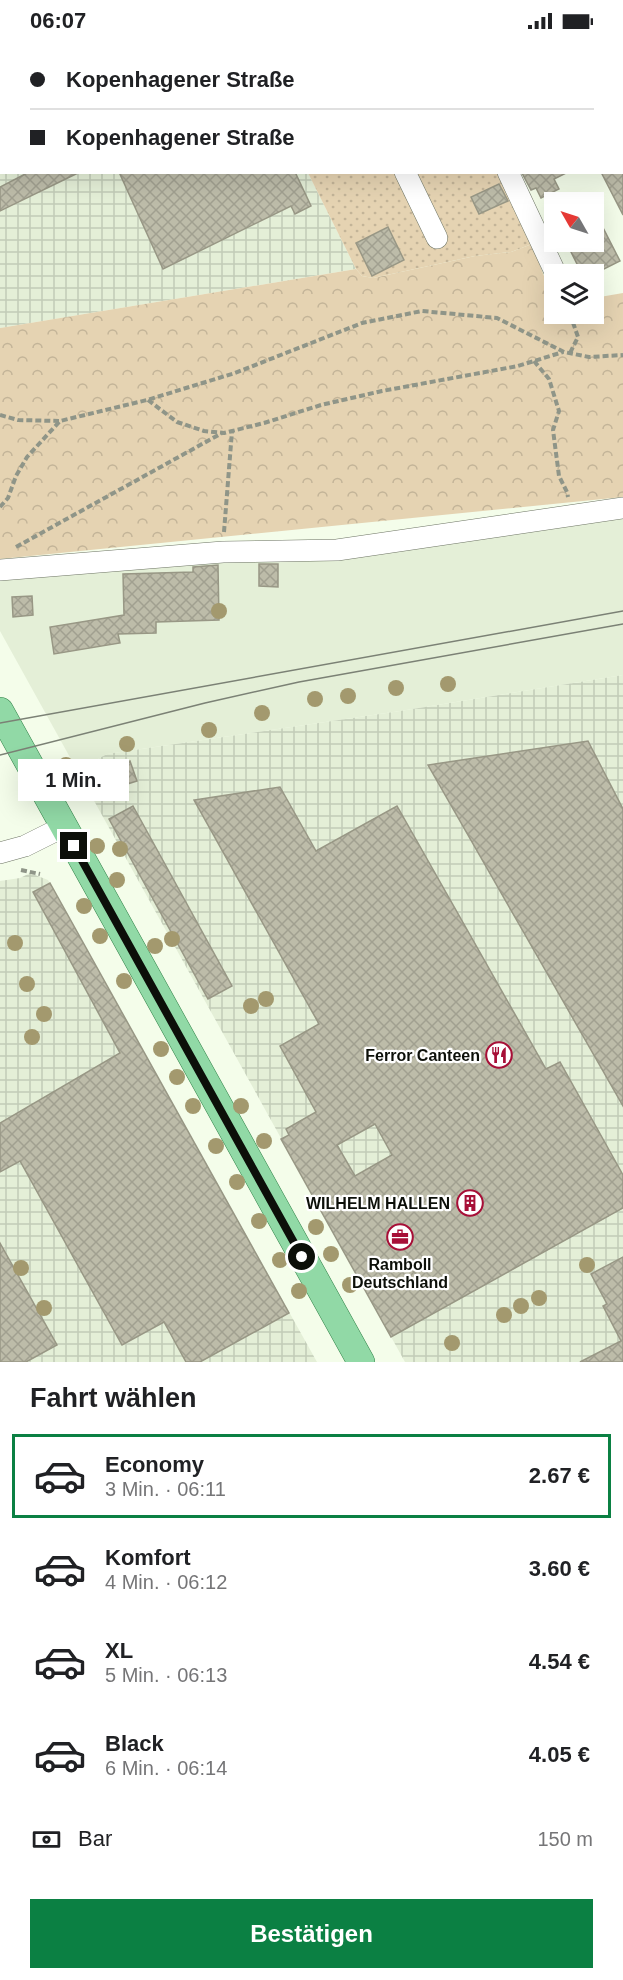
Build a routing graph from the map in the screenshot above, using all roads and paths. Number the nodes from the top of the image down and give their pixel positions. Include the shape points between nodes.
1 (406, 174) edge
2 (509, 174) edge
3 (437, 238) dead end
4 (551, 264) edge
5 (573, 324) edge
6 (564, 352) junction
7 (570, 353) junction
8 (623, 355) edge
9 (534, 361) junction
10 (147, 400) junction
11 (0, 415) edge
12 (60, 421) junction
13 (232, 431) junction
14 (223, 433) junction
15 (0, 507) edge
16 (623, 507) edge
17 (569, 516) junction
18 (14, 549) dead end
19 (223, 552) junction
20 (0, 570) edge
21 (0, 711) edge
22 (63, 827) junction
23 (0, 853) edge
24 (361, 1362) edge

1 - 3 street
2 - 4 street
5 - 7 path via 578,337
6 - 7 path
6 - 9 path
6 - 10 path via 497,318 422,310 362,323 235,373
7 - 8 path via 589,357
9 - 13 path via 381,391
9 - 17 path via 549,379 559,411 553,430
10 - 12 path
10 - 14 path via 177,422
11 - 12 path via 18,420
12 - 15 path via 27,457
13 - 14 path
13 - 19 path
14 - 18 path
16 - 17 street
17 - 19 street via 337,550
19 - 20 street
21 - 22 main road
22 - 23 street via 25,846
22 - 24 main road

